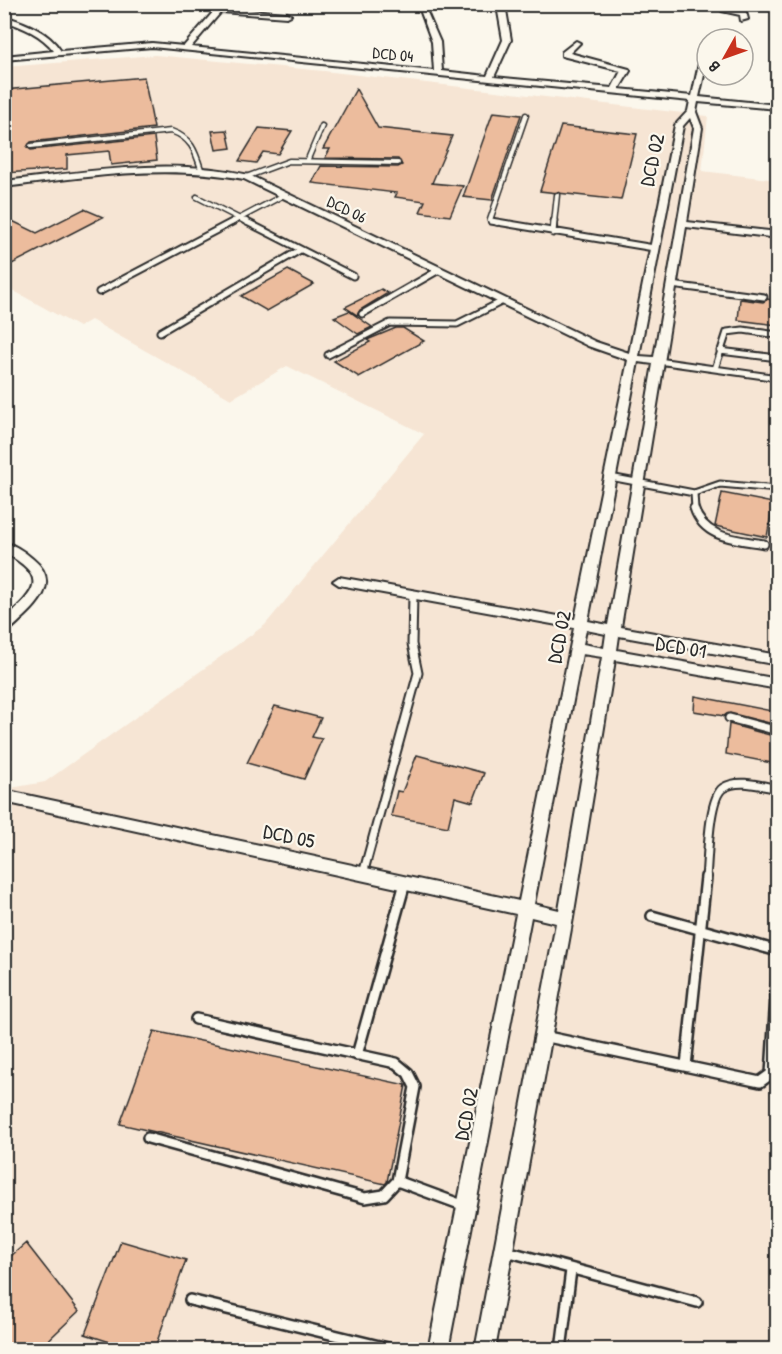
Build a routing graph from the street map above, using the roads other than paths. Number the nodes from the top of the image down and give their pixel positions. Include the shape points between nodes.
1 (156, 4) edge
2 (501, 4) edge
3 (720, 4) edge
4 (221, 7) edge
5 (287, 15) dead end
6 (4, 18) edge
7 (744, 19) dead end
8 (576, 43) dead end
9 (186, 48) junction
10 (59, 53) junction
11 (4, 58) edge
12 (438, 73) junction
13 (489, 79) junction
14 (698, 87) edge
15 (614, 91) junction
16 (694, 106) junction
17 (777, 107) edge
18 (526, 115) dead end
19 (322, 126) dead end
20 (31, 146) dead end
21 (308, 159) junction
22 (398, 163) dead end
23 (201, 169) junction
24 (246, 177) junction
25 (4, 184) edge
26 (284, 195) junction
27 (557, 195) dead end
28 (197, 197) dead end
29 (238, 220) junction
30 (682, 224) junction
31 (553, 233) junction
32 (777, 235) edge
33 (654, 248) junction
34 (300, 250) junction
35 (439, 270) junction
36 (353, 276) dead end
37 (671, 285) junction
38 (99, 292) dead end
39 (764, 297) dead end
40 (503, 301) junction
41 (362, 314) dead end
42 (160, 332) dead end
43 (777, 335) edge
44 (720, 351) junction
45 (328, 355) dead end
46 (633, 358) junction
47 (777, 358) edge
48 (658, 361) junction
49 (715, 369) junction
50 (777, 378) edge
51 (610, 477) junction
52 (638, 481) junction
53 (777, 489) edge
54 (694, 493) junction
55 (764, 544) dead end
56 (4, 546) edge
57 (339, 581) dead end
58 (413, 595) junction
59 (581, 626) junction
60 (4, 628) edge
61 (613, 631) junction
62 (577, 648) junction
63 (609, 654) junction
64 (777, 660) edge
65 (777, 684) edge
66 (729, 718) dead end
67 (777, 731) edge
68 (777, 789) edge
69 (4, 796) edge
70 (363, 874) junction
71 (405, 883) junction
72 (526, 910) junction
73 (652, 916) dead end
74 (565, 918) junction
75 (700, 930) junction
76 (777, 951) edge
77 (777, 965) edge
78 (196, 1019) dead end
79 (543, 1036) junction
80 (357, 1055) junction
81 (686, 1066) junction
82 (148, 1138) dead end
83 (397, 1181) junction
84 (467, 1207) junction
85 (504, 1251) junction
86 (571, 1270) junction
87 (190, 1300) dead end
88 (697, 1302) dead end
89 (396, 1350) edge
90 (438, 1350) edge
91 (485, 1350) edge
92 (561, 1350) edge

1 - 4 street
2 - 12 street via 422,9 436,42
2 - 13 street via 507,40
3 - 7 street via 743,14
4 - 5 street
4 - 9 street
6 - 10 street via 38,32
8 - 15 street via 565,54 626,71
9 - 10 street, DCD 04 via 152,45
9 - 12 street, DCD 04
10 - 11 street, DCD 04
12 - 13 street, DCD 04
13 - 15 street, DCD 04
14 - 16 street
15 - 16 street, DCD 04
16 - 17 street, DCD 04
16 - 30 street, DCD 02 via 698,128
16 - 33 street, DCD 02 via 679,125
18 - 31 lane via 490,219 500,225
19 - 21 lane
20 - 23 lane via 171,131 186,136
21 - 22 lane
21 - 24 lane via 275,165
23 - 24 street, DCD 06
23 - 25 street, DCD 06 via 165,168
24 - 26 street, DCD 06
26 - 29 lane
26 - 35 street, DCD 06
27 - 31 lane
28 - 29 lane
29 - 34 lane
29 - 38 lane
30 - 32 street
30 - 37 street, DCD 02
31 - 33 lane
33 - 46 street, DCD 02
34 - 36 lane
34 - 42 lane
35 - 40 street, DCD 06
35 - 41 lane
37 - 39 lane
37 - 48 street, DCD 02
40 - 45 lane via 457,324 390,323
40 - 46 street, DCD 06 via 600,347
43 - 44 lane via 727,332
44 - 47 lane
44 - 49 lane
46 - 48 street, DCD 06
46 - 51 street, DCD 02
48 - 49 lane
48 - 52 street, DCD 02
49 - 50 lane
51 - 52 lane
51 - 59 street, DCD 02
52 - 54 lane
52 - 61 street, DCD 02
53 - 54 lane via 720,484
54 - 55 lane via 696,518 708,531
56 - 60 street via 35,564 41,579 36,596
57 - 58 street, DCD 01
58 - 59 street, DCD 01
58 - 70 lane via 412,644 418,673
59 - 61 street, DCD 01
59 - 62 street, DCD 02
61 - 63 street, DCD 02
61 - 64 street, DCD 01
62 - 63 street, DCD 01
62 - 72 street, DCD 02
63 - 65 street, DCD 01
63 - 74 street, DCD 02
66 - 67 lane
68 - 75 lane via 728,785 718,794 713,808
69 - 70 street, DCD 05
70 - 71 street, DCD 05
71 - 72 street, DCD 05
71 - 80 lane
72 - 74 street, DCD 05
72 - 84 street, DCD 02
73 - 75 lane
74 - 79 street, DCD 02
75 - 76 lane
75 - 81 lane
77 - 81 lane via 771,1074 760,1082
78 - 80 lane
79 - 81 lane
79 - 85 street, DCD 02
80 - 83 lane via 396,1063 408,1073 415,1087
82 - 83 lane via 365,1198 378,1199 390,1192
83 - 84 lane
84 - 90 street, DCD 02
85 - 86 lane
85 - 91 street, DCD 02
86 - 88 lane
86 - 92 lane
87 - 89 lane

